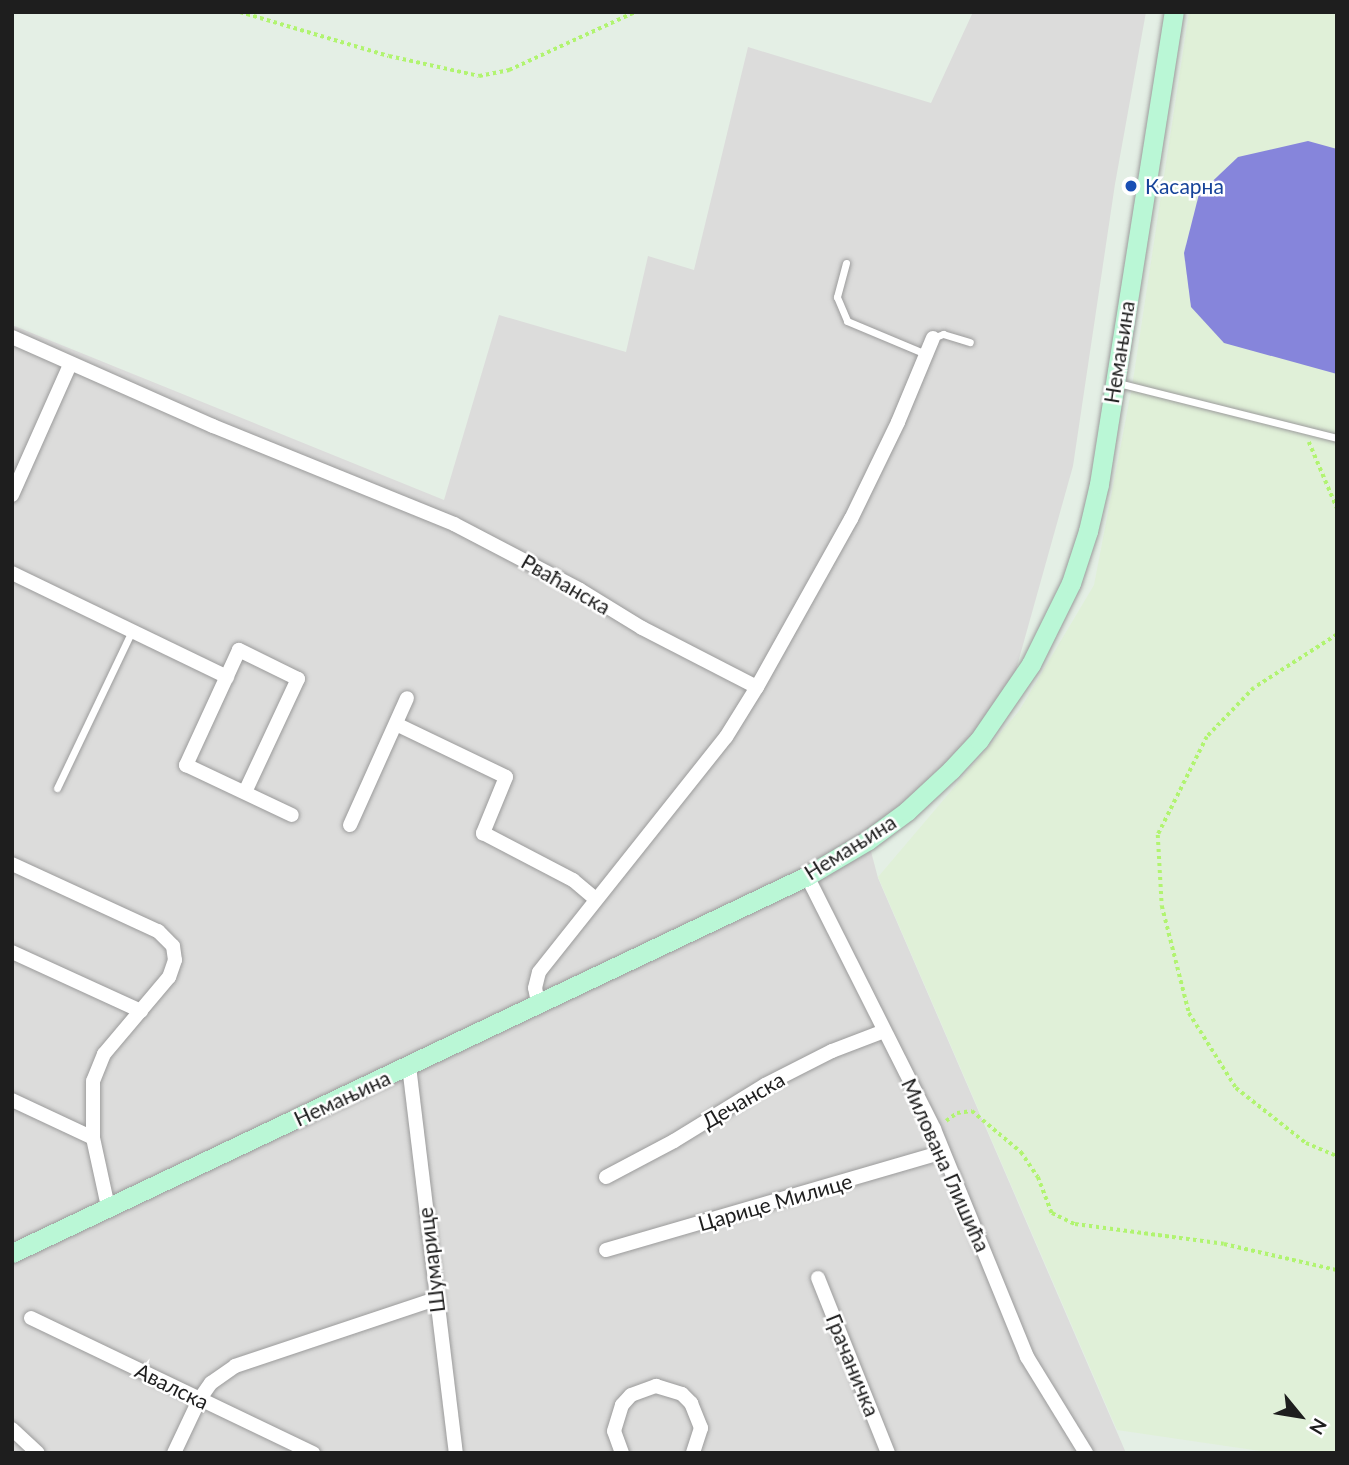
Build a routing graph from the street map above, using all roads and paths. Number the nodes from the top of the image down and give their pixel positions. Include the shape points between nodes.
1 (240, 12) edge
2 (635, 12) edge
3 (1174, 12) edge
4 (846, 263) dead end
5 (12, 337) edge
6 (933, 338) joint
7 (970, 342) dead end
8 (926, 355) junction
9 (70, 365) junction
10 (1114, 382) junction
11 (1304, 430) junction
12 (1337, 438) edge
13 (12, 495) edge
14 (1337, 508) edge
15 (12, 573) edge
16 (132, 631) junction
17 (1337, 635) edge
18 (227, 677) junction
19 (757, 687) junction
20 (408, 698) dead end
21 (396, 724) junction
22 (57, 788) dead end
23 (245, 792) junction
24 (292, 815) dead end
25 (350, 825) dead end
26 (12, 863) edge
27 (807, 876) junction
28 (596, 899) junction
29 (12, 952) edge
30 (538, 1003) junction
31 (141, 1011) junction
32 (884, 1031) junction
33 (409, 1066) junction
34 (12, 1100) edge
35 (934, 1129) junction
36 (93, 1138) junction
37 (943, 1152) junction
38 (1337, 1156) edge
39 (606, 1177) dead end
40 (108, 1207) junction
41 (606, 1250) dead end
42 (12, 1253) edge
43 (1337, 1270) edge
44 (818, 1278) dead end
45 (435, 1299) junction
46 (31, 1318) dead end
47 (199, 1400) junction
48 (12, 1429) edge
49 (38, 1453) edge
50 (174, 1453) edge
51 (313, 1453) edge
52 (456, 1453) edge
53 (621, 1453) edge
54 (694, 1453) edge
55 (888, 1453) edge
56 (1086, 1453) edge

1 - 2 path via 389,56 479,76 509,71
3 - 10 street, Немањина
4 - 8 lane via 837,297 847,321
5 - 9 street, Рваћанска
6 - 7 lane via 943,334
6 - 8 street
8 - 19 street via 851,519
9 - 13 street
9 - 19 street, Рваћанска via 454,524
10 - 11 lane
10 - 27 street, Немањина via 1099,484 1081,556 1031,664 979,740 928,793 868,840
11 - 12 lane
11 - 14 path
15 - 16 street
16 - 18 street
16 - 22 lane
17 - 38 path via 1254,688 1207,737 1158,835 1162,906 1189,1013 1236,1088 1306,1143
18 - 23 street via 186,765
18 - 23 street via 239,650 298,679
19 - 28 street via 726,737
20 - 21 street
21 - 25 street
21 - 28 street via 506,777 483,833 573,880
23 - 24 street
26 - 31 street via 158,931 170,941 175,960 169,976
27 - 30 street, Немањина
27 - 32 street, Милована Глишића
28 - 30 street via 539,972
29 - 31 street
30 - 33 street, Немањина
31 - 36 street via 96,1068
32 - 35 street, Милована Глишића
32 - 39 street, Дечанска via 765,1085
33 - 40 street, Немањина
33 - 45 street, Шумарице
34 - 36 street
35 - 37 street, Милована Глишића
35 - 43 path via 957,1113 972,1111 1021,1152 1038,1177 1052,1213 1075,1224 1224,1244
36 - 40 street
37 - 41 street, Царице Милице
37 - 56 street, Милована Глишића via 1027,1357
40 - 42 street, Немањина
44 - 55 street, Грачаничка
45 - 47 street via 246,1360 217,1377
45 - 52 street, Шумарице
46 - 47 street, Авалска
47 - 50 street
47 - 51 street, Авалска
48 - 49 street
53 - 54 street via 614,1431 622,1405 631,1395 656,1386 682,1394 691,1403 701,1428

